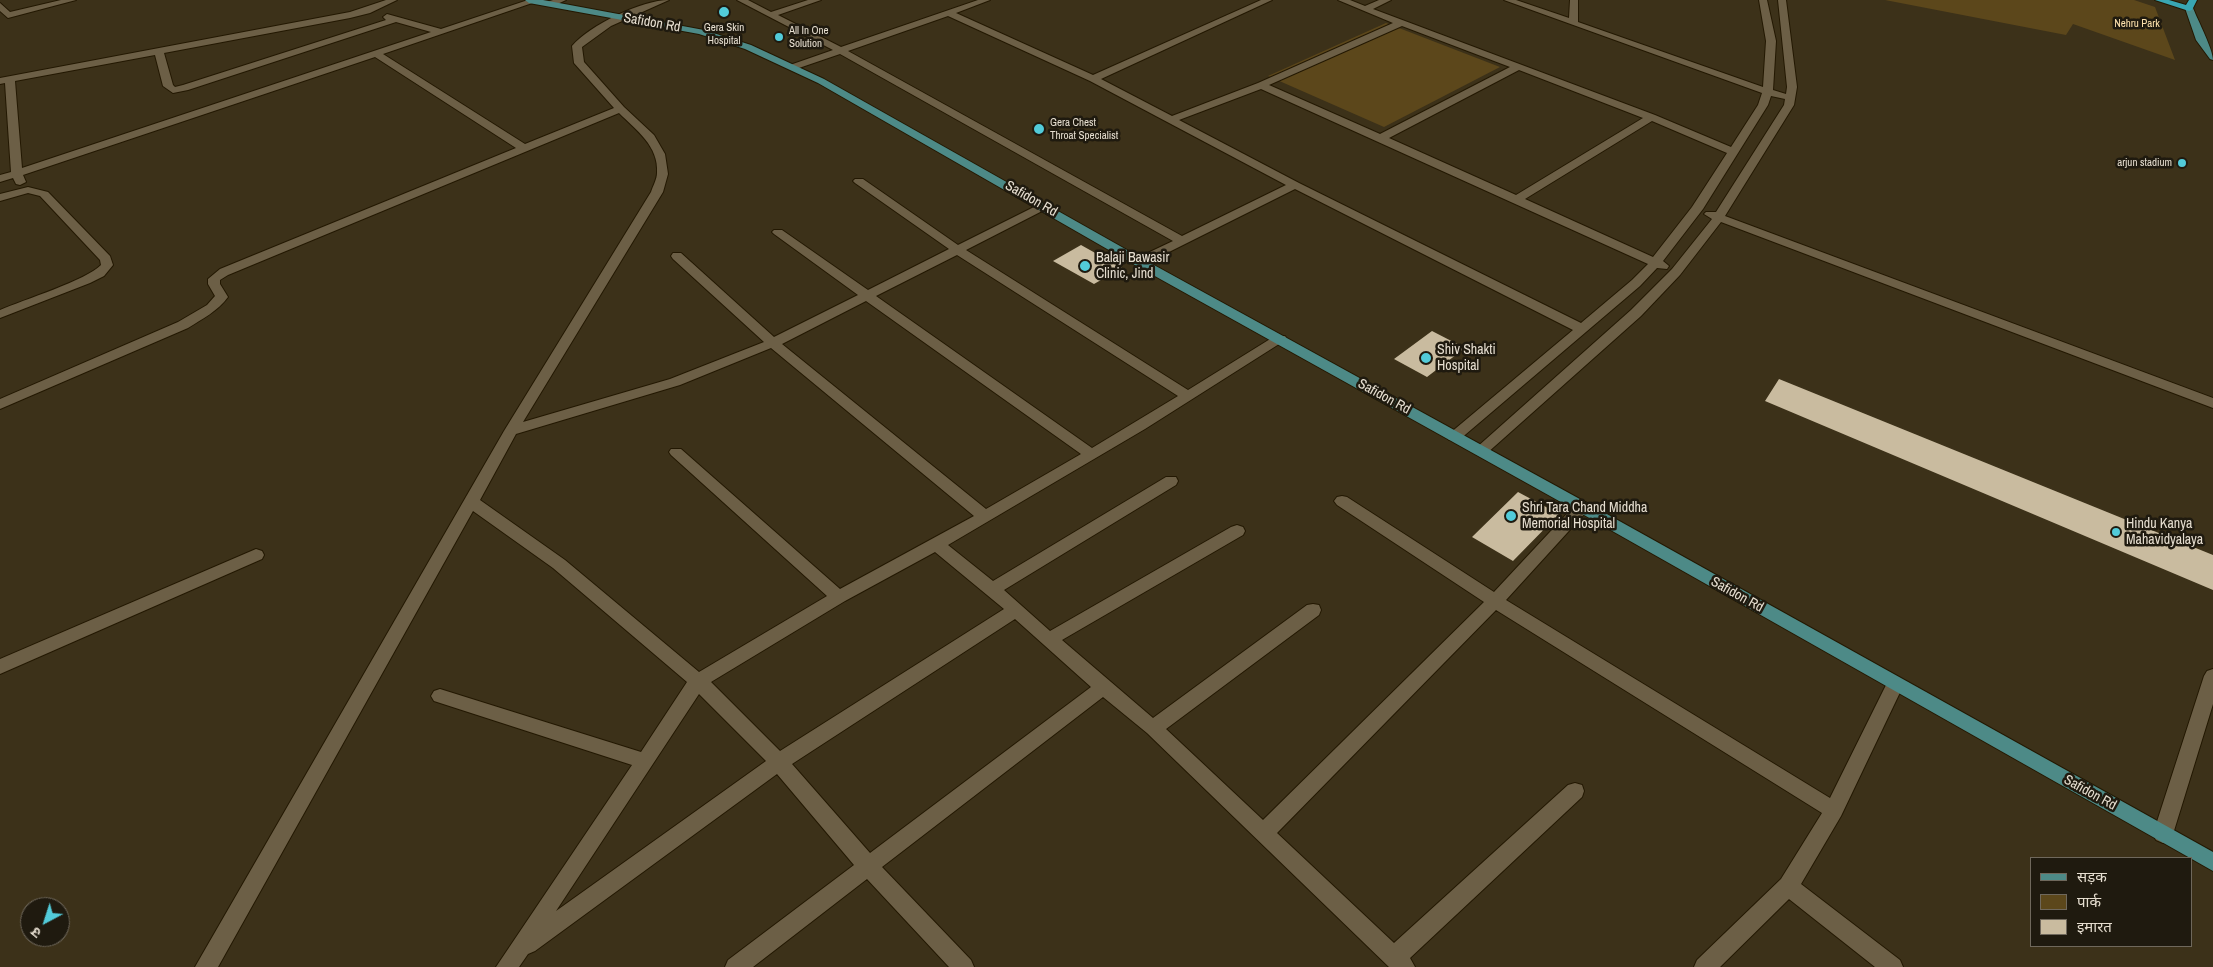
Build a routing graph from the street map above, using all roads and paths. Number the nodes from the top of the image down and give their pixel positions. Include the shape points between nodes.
1 (72, 0) edge
2 (393, 0) edge
3 (665, 0) edge
4 (741, 0) edge
5 (817, 0) edge
6 (986, 0) edge
7 (1268, 0) edge
8 (1342, 0) edge
9 (1386, 0) edge
10 (1508, 0) edge
11 (1574, 0) edge
12 (1763, 0) edge
13 (1782, 0) edge
14 (2160, 0) edge
15 (542, 1) edge
16 (2191, 4) edge
17 (0, 6) edge
18 (1365, 9) junction
19 (367, 11) junction
20 (948, 13) junction
21 (772, 14) junction
22 (620, 18) junction
23 (397, 20) junction
24 (1400, 22) junction
25 (1573, 24) junction
26 (441, 32) junction
27 (840, 50) junction
28 (159, 51) junction
29 (376, 54) junction
30 (2213, 57) edge
31 (792, 67) junction
32 (1518, 67) junction
33 (1093, 79) junction
34 (5, 80) edge
35 (1261, 85) junction
36 (1768, 92) junction
37 (1791, 98) junction
38 (620, 109) junction
39 (1651, 117) junction
40 (1171, 120) junction
41 (1381, 138) junction
42 (524, 148) junction
43 (1734, 152) junction
44 (17, 174) junction
45 (0, 179) edge
46 (859, 181) dead end
47 (1295, 185) junction
48 (23, 191) junction
49 (0, 198) edge
50 (1517, 199) junction
51 (1044, 206) junction
52 (1697, 209) junction
53 (1718, 217) junction
54 (778, 232) dead end
55 (1181, 240) junction
56 (956, 249) junction
57 (677, 256) dead end
58 (1139, 262) junction
59 (1655, 263) junction
60 (1676, 272) junction
61 (864, 295) junction
62 (0, 314) edge
63 (1582, 329) junction
64 (1280, 339) junction
65 (773, 343) junction
66 (1187, 396) junction
67 (2213, 403) edge
68 (0, 404) edge
69 (511, 431) junction
70 (1454, 437) junction
71 (1481, 451) junction
72 (676, 452) dead end
73 (1091, 454) junction
74 (1171, 481) dead end
75 (1342, 501) dead end
76 (472, 502) junction
77 (1582, 507) junction
78 (985, 517) junction
79 (1237, 530) dead end
80 (936, 544) junction
81 (256, 555) dead end
82 (992, 588) junction
83 (839, 597) junction
84 (1495, 601) junction
85 (1015, 610) junction
86 (1313, 610) dead end
87 (1050, 639) junction
88 (0, 667) edge
89 (2213, 676) edge
90 (698, 681) junction
91 (1895, 684) junction
92 (1103, 687) junction
93 (440, 696) dead end
94 (1153, 728) junction
95 (645, 761) junction
96 (779, 762) junction
97 (1575, 791) dead end
98 (1834, 810) junction
99 (1264, 833) junction
100 (2163, 834) junction
101 (2213, 862) edge
102 (869, 867) junction
103 (1788, 886) junction
104 (518, 951) junction
105 (1399, 962) edge
106 (206, 967) edge
107 (507, 967) edge
108 (736, 967) edge
109 (963, 967) edge
110 (1705, 967) edge
111 (1892, 967) edge

1 - 17 street via 8,15
2 - 19 street
3 - 22 street
4 - 21 street
5 - 21 street
6 - 20 street
7 - 33 street
8 - 18 street
9 - 18 street
10 - 25 street
11 - 25 street
12 - 36 street via 1771,42
13 - 37 street
14 - 16 highway
15 - 22 main road, Safidon Rd
15 - 26 street
16 - 30 main road via 2201,40
18 - 24 street
19 - 23 street
19 - 28 street
20 - 27 street
20 - 33 street
21 - 27 street
22 - 31 main road, Safidon Rd via 701,32 748,47
22 - 38 street via 586,38 578,46 577,55 579,63
23 - 26 street
23 - 28 street via 173,90 168,86
24 - 32 street
24 - 35 street
25 - 36 street
26 - 29 street
27 - 31 street
27 - 55 street
28 - 34 street
29 - 42 street
29 - 44 street
31 - 51 main road, Safidon Rd
32 - 39 street
32 - 41 street
33 - 40 street
34 - 44 street
35 - 40 street
35 - 41 street
36 - 37 street
36 - 43 street
37 - 53 street
38 - 42 street
38 - 69 street via 650,137 660,154 664,174 657,192
39 - 43 street
39 - 50 street
40 - 47 street
41 - 50 street
42 - 68 street via 224,272 214,279 222,297 183,325
43 - 52 street
44 - 45 street
44 - 48 street
46 - 56 street
47 - 55 street
47 - 63 street
48 - 49 street
48 - 62 street via 38,190 44,194 106,259 107,265 86,280
50 - 59 street
51 - 56 street
51 - 58 main road, Safidon Rd
52 - 53 street
52 - 59 street
53 - 60 street
53 - 67 street
54 - 61 street
55 - 58 street
56 - 61 street
56 - 66 street
57 - 65 street
58 - 64 main road, Safidon Rd
59 - 60 street
59 - 63 street
60 - 71 street via 1636,313
61 - 65 street
61 - 73 street
63 - 70 street
64 - 66 street
64 - 70 main road, Safidon Rd
65 - 69 street via 676,382
65 - 78 street
66 - 73 street
69 - 76 street
70 - 71 main road, Safidon Rd
71 - 77 main road, Safidon Rd
72 - 83 street
73 - 78 street
74 - 82 street
75 - 84 street
76 - 90 street via 559,564
76 - 106 street
77 - 84 street
77 - 91 main road, Safidon Rd
78 - 80 street
79 - 87 street
80 - 82 street
80 - 83 street
81 - 88 street
82 - 85 street
83 - 90 street
84 - 98 street
84 - 99 street
85 - 87 street
85 - 96 street
86 - 94 street
87 - 92 street
89 - 100 street
90 - 95 street
90 - 96 street
91 - 98 street
91 - 100 main road, Safidon Rd
92 - 94 street
92 - 102 street
93 - 95 street
94 - 99 street
95 - 104 street
96 - 102 street
96 - 104 street
97 - 105 street
98 - 103 street
99 - 105 street
100 - 101 main road, Safidon Rd
102 - 108 street
102 - 109 street
103 - 110 street
103 - 111 street
104 - 107 street

